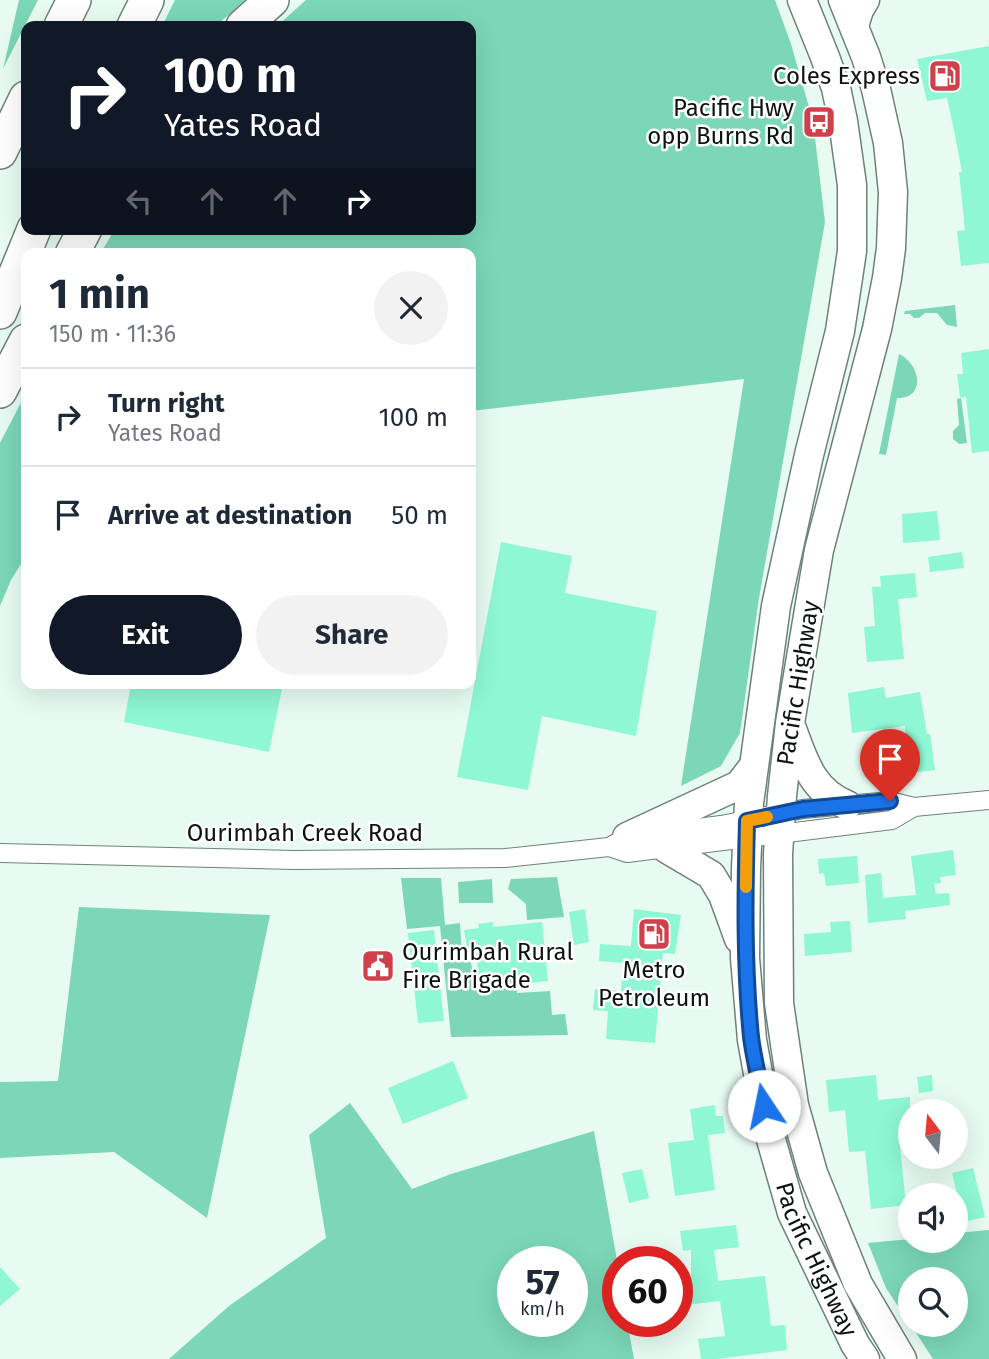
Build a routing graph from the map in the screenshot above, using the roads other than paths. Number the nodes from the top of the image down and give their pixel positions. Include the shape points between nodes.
1 (74, 0) edge
2 (147, 0) edge
3 (272, 0) edge
4 (802, 0) edge
5 (843, 0) edge
6 (866, 0) edge
7 (64, 21) edge
8 (136, 21) edge
9 (249, 21) edge
10 (855, 26) junction
11 (21, 108) edge
12 (0, 152) edge
13 (21, 261) edge
14 (0, 312) edge
15 (21, 351) edge
16 (0, 391) edge
17 (790, 723) junction
18 (753, 767) junction
19 (989, 800) edge
20 (847, 805) junction
21 (914, 807) junction
22 (779, 825) junction
23 (747, 830) junction
24 (618, 842) junction
25 (667, 849) junction
26 (0, 853) edge
27 (746, 958) junction
28 (865, 1359) edge
29 (902, 1359) edge

1 - 7 highway
2 - 8 highway
3 - 9 highway
4 - 18 main road, Pacific Highway via 843,121 852,185 852,251 840,331 776,606
5 - 10 main road, Pacific Highway
6 - 10 street
10 - 17 main road, Pacific Highway via 888,143 893,192 891,248 877,329 819,550
11 - 12 highway
13 - 14 highway
15 - 16 highway
17 - 20 main road via 816,782 834,800
17 - 22 main road, Pacific Highway
18 - 23 main road, Pacific Highway
18 - 24 main road via 739,785
19 - 21 street
20 - 21 street via 890,801
20 - 22 street via 803,809
21 - 22 street via 892,820
22 - 23 street, Ourimbah Creek Road
22 - 29 main road, Pacific Highway via 779,1003 794,1105 813,1173 858,1284
23 - 24 street, Ourimbah Creek Road
23 - 25 street, Ourimbah Creek Road
23 - 27 main road, Pacific Highway
24 - 25 street, Ourimbah Creek Road via 627,853
24 - 26 street, Ourimbah Creek Road via 505,858 294,860
25 - 27 main road via 711,875
27 - 28 main road, Pacific Highway via 752,1040 768,1129 792,1213

